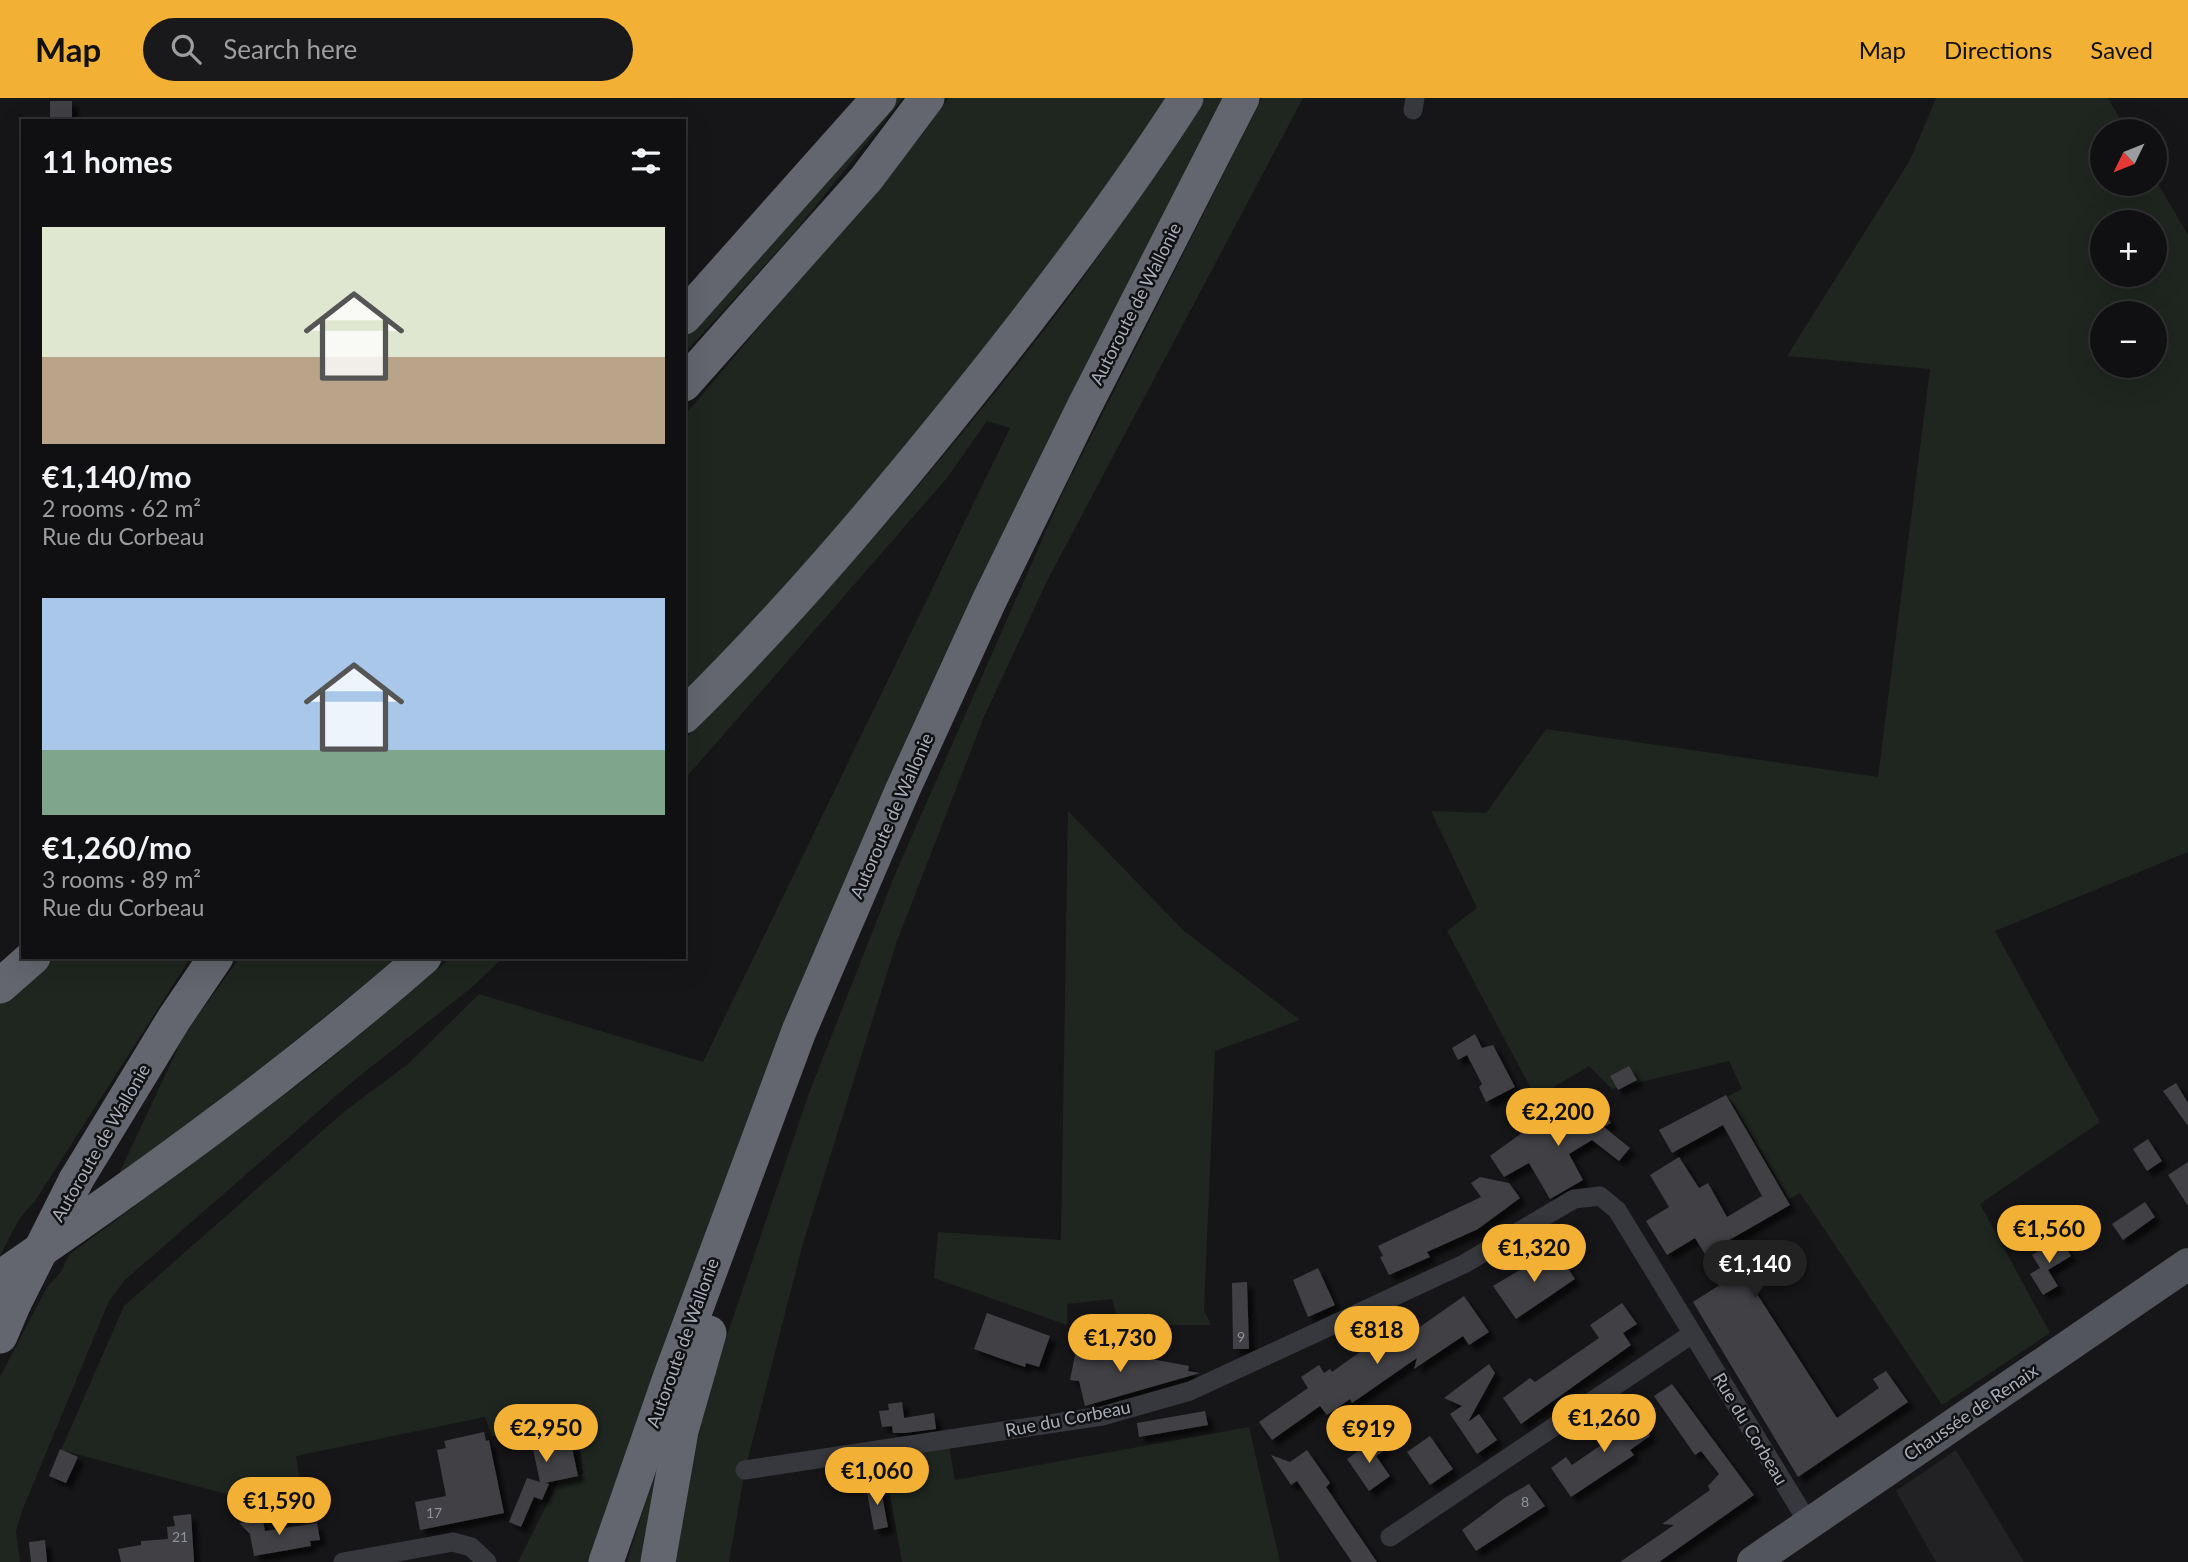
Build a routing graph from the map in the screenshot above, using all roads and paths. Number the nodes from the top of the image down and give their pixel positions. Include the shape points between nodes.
1 (879, 98) edge
2 (927, 98) edge
3 (1186, 98) edge
4 (1242, 98) edge
5 (686, 315) edge
6 (686, 382) edge
7 (686, 714) edge
8 (31, 959) edge
9 (215, 959) edge
10 (422, 959) edge
11 (0, 986) edge
12 (727, 1224) junction
13 (2188, 1264) edge
14 (7, 1291) edge
15 (1692, 1334) junction
16 (0, 1336) edge
17 (745, 1470) dead end
18 (1809, 1524) junction
19 (1390, 1537) dead end
20 (343, 1562) edge
21 (487, 1562) edge
22 (606, 1562) edge
23 (658, 1562) edge
24 (1753, 1562) edge

1 - 5 highway
2 - 6 highway via 866,179
3 - 7 highway via 1072,262 901,479 806,588
4 - 12 highway, Autoroute de Wallonie via 989,601 799,1031
8 - 11 highway
9 - 14 highway, Autoroute de Wallonie, bridge
10 - 14 highway via 358,1015 110,1203
12 - 22 highway, Autoroute de Wallonie
12 - 23 highway via 728,1273 681,1431
13 - 18 main road, Chaussée de Renaix
14 - 16 highway, Autoroute de Wallonie
15 - 17 street, Rue du Corbeau via 1617,1210 1600,1196 1574,1199 1464,1264 1190,1391 1102,1416
15 - 18 street, Rue du Corbeau
15 - 19 street
18 - 24 main road, Chaussée de Renaix
20 - 21 street via 453,1542 471,1547

